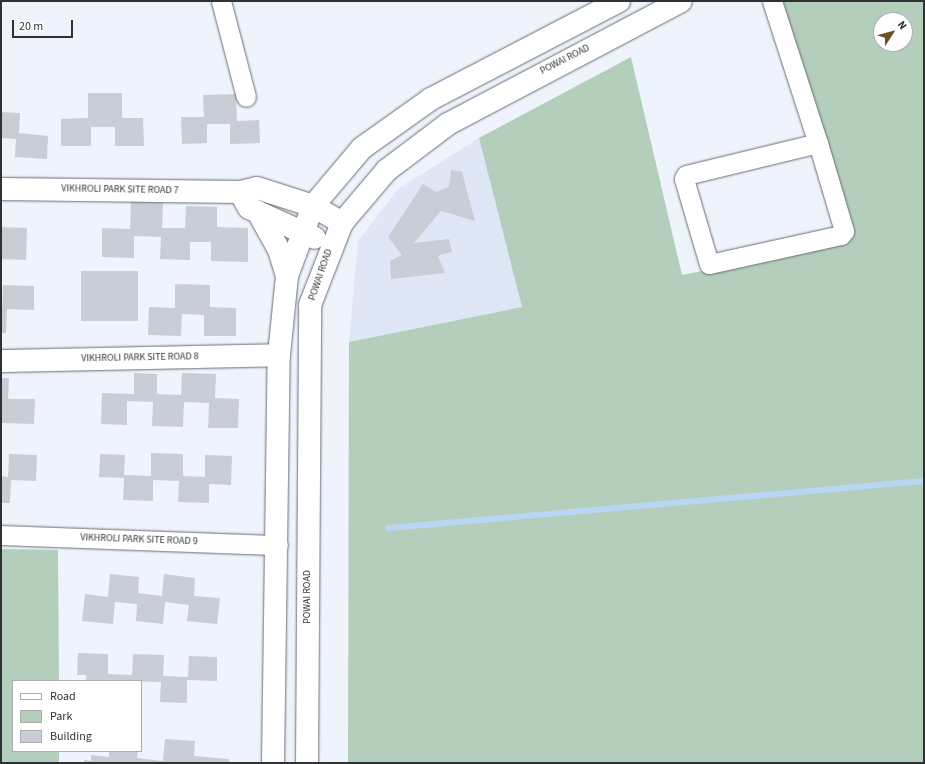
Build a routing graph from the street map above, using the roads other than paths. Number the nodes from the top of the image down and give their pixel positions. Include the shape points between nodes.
1 (221, 1) edge
2 (619, 1) edge
3 (681, 1) edge
4 (772, 1) edge
5 (246, 97) dead end
6 (818, 143) junction
7 (1, 189) edge
8 (240, 192) junction
9 (313, 206) junction
10 (258, 212) junction
11 (342, 223) junction
12 (302, 232) junction
13 (331, 246) junction
14 (287, 276) junction
15 (279, 355) junction
16 (1, 361) edge
17 (1, 535) edge
18 (278, 545) junction
19 (273, 763) edge
20 (307, 763) edge

1 - 5 street
2 - 9 main road via 431,99 362,148
3 - 11 main road, POWAI ROAD via 448,124 387,170
4 - 6 street
6 - 6 street via 843,233 709,264 684,179 686,175
7 - 8 main road, VIKHROLI PARK SITE ROAD 7
8 - 9 main road, VIKHROLI PARK SITE ROAD 7 via 256,188
8 - 10 main road via 249,208
9 - 11 main road, VIKHROLI PARK SITE ROAD 7
9 - 12 main road
10 - 12 main road
10 - 14 main road via 279,250
11 - 13 main road, POWAI ROAD
12 - 13 main road
12 - 14 main road
13 - 20 main road, POWAI ROAD via 310,305
14 - 15 main road
15 - 16 main road, VIKHROLI PARK SITE ROAD 8
15 - 18 main road
17 - 18 street, VIKHROLI PARK SITE ROAD 9
18 - 19 main road

